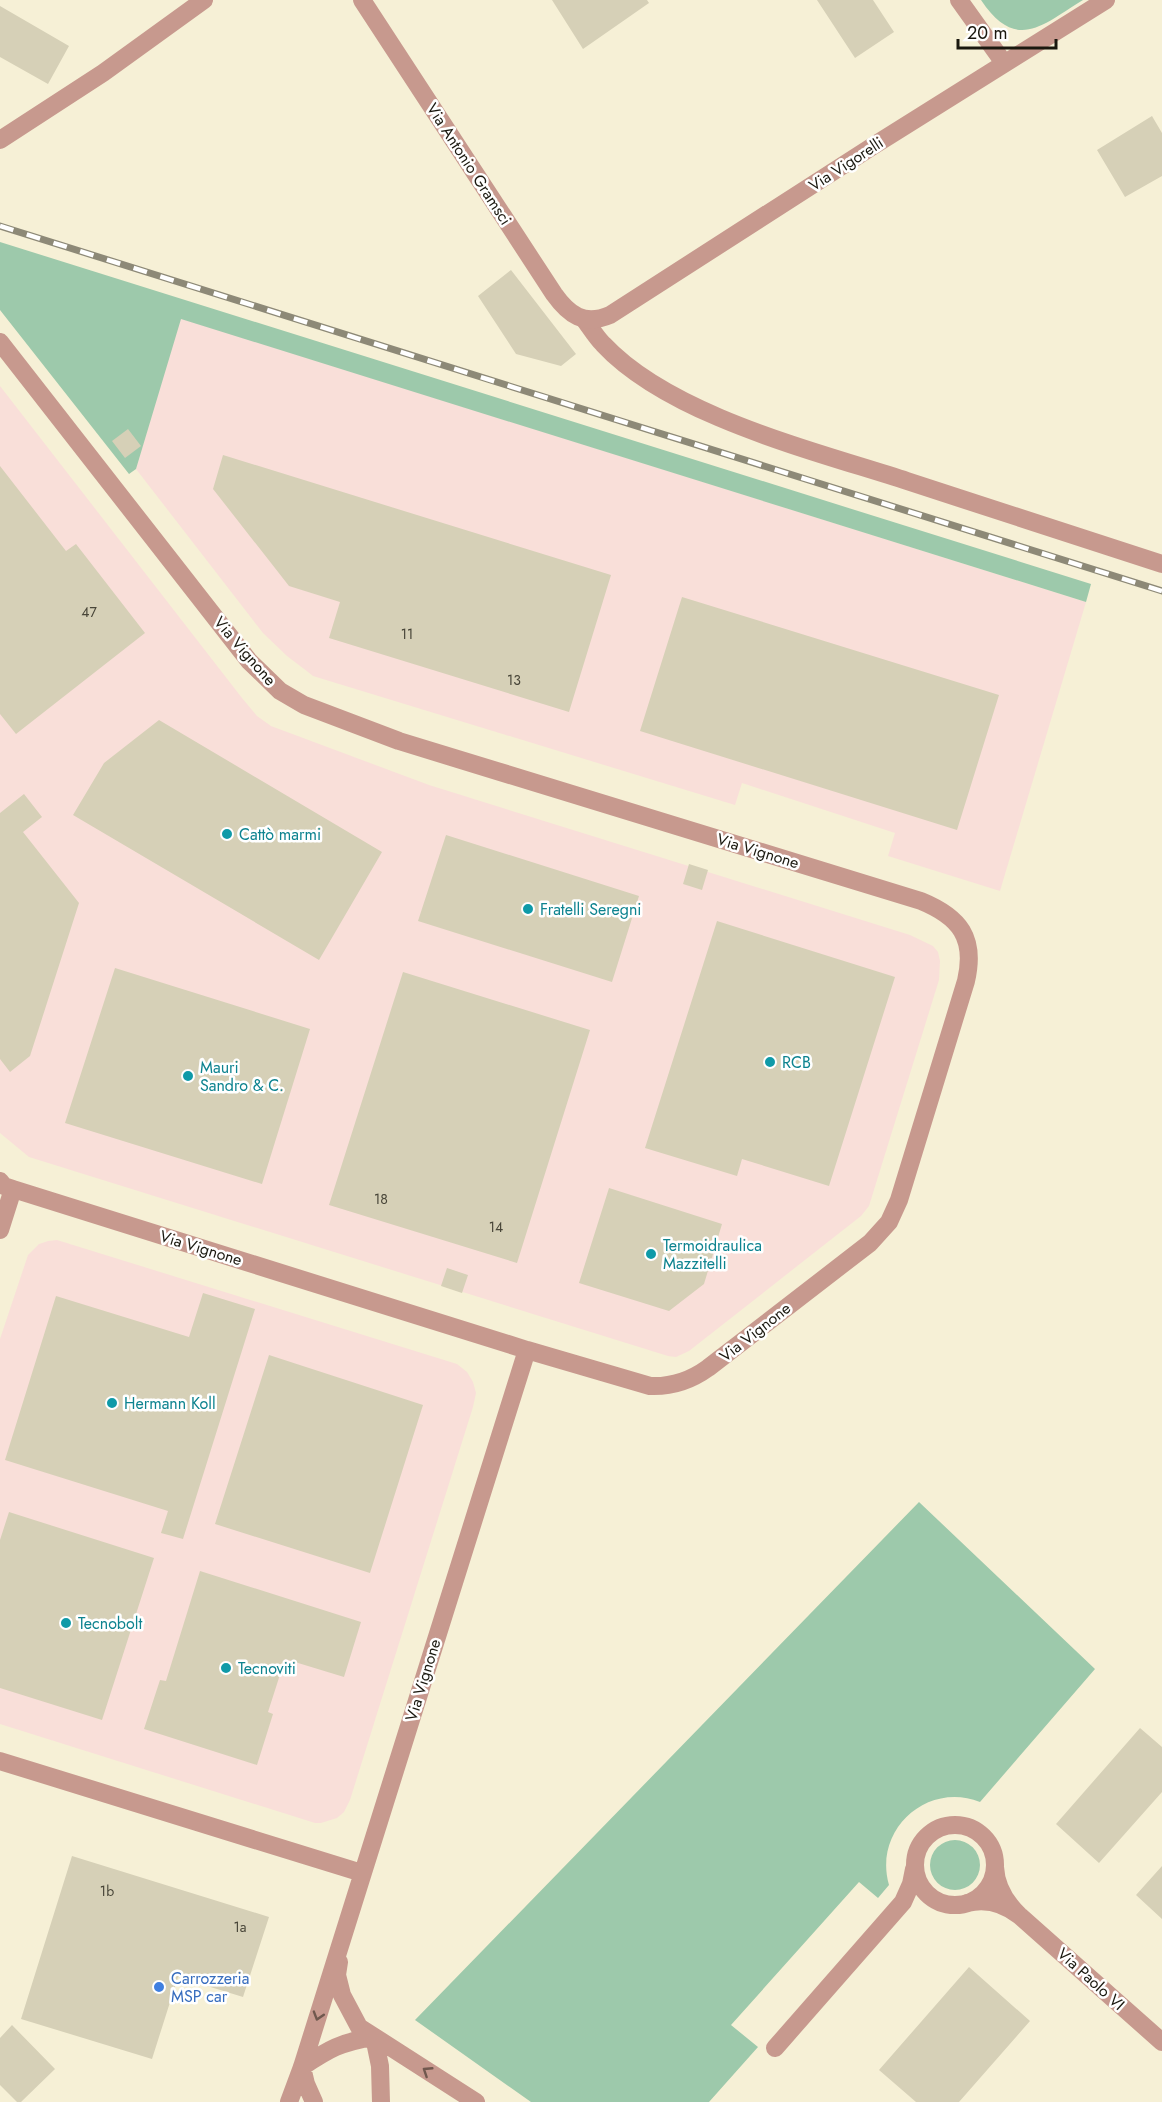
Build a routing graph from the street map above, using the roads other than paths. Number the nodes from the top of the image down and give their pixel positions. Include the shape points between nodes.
1 (204, 0) edge
2 (362, 0) edge
3 (959, 0) edge
4 (1106, 0) edge
5 (1004, 63) junction
6 (0, 140) edge
7 (584, 319) junction
8 (0, 342) edge
9 (1162, 564) edge
10 (6, 1185) edge
11 (0, 1230) edge
12 (526, 1350) junction
13 (0, 1761) edge
14 (915, 1864) junction
15 (995, 1865) junction
16 (362, 1873) junction
17 (939, 1902) junction
18 (966, 1904) junction
19 (897, 1910) junction
20 (1020, 1916) junction
21 (347, 1920) junction
22 (374, 2037) junction
23 (1162, 2042) edge
24 (775, 2048) dead end
25 (302, 2067) junction
26 (289, 2102) edge
27 (314, 2102) edge
28 (381, 2102) edge
29 (476, 2102) edge

1 - 6 street via 103,73
2 - 7 street, Via Antonio Gramsci via 554,294
3 - 5 street
4 - 5 street, Via Vigorelli
5 - 7 street, Via Vigorelli via 610,315
7 - 9 street, Via Antonio Gramsci via 602,344 626,365 676,398 714,415
8 - 12 street, Via Vignone via 249,661 293,699 399,741 921,901 947,913 965,936 969,959 966,981 899,1200 879,1234 708,1368 681,1383 650,1386
10 - 11 street, Via Vignone
10 - 12 street, Via Vignone
12 - 16 street, Via Vignone
13 - 16 street
14 - 15 street, Via Paolo VI via 924,1839 934,1830 954,1825 983,1836 991,1846
14 - 17 street via 919,1884
14 - 19 street, Via Paolo VI via 909,1891
15 - 18 street via 987,1889
15 - 20 street, Via Paolo VI via 1000,1890
16 - 21 street, Via Vignone
17 - 18 street, Via Paolo VI
17 - 19 street, Via Paolo VI via 918,1898 908,1900
18 - 20 street, Via Paolo VI via 996,1903
19 - 24 street, Via Paolo VI
20 - 23 street, Via Paolo VI
21 - 22 street, Via Vignone via 337,1975 351,2013 359,2026
21 -> 25 street, Via Vignone
22 - 25 street via 351,2040
22 - 28 street
29 -> 22 street, Via Vignone
25 - 26 street, Via Vignone
25 - 27 street

